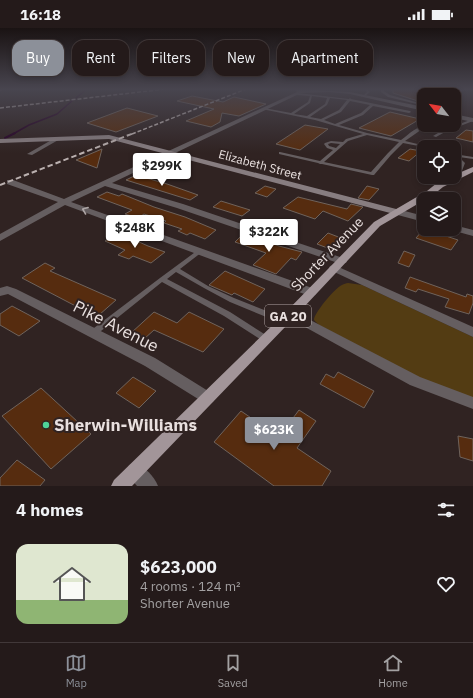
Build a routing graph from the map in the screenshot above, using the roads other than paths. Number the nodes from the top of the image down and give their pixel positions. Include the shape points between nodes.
1 (261, 110) edge
2 (272, 110) edge
3 (297, 110) edge
4 (317, 110) edge
5 (341, 110) edge
6 (366, 110) edge
7 (401, 110) edge
8 (408, 112) dead end
9 (292, 114) junction
10 (308, 117) junction
11 (461, 117) edge
12 (322, 120) junction
13 (473, 120) edge
14 (335, 125) junction
15 (417, 130) edge
16 (366, 134) junction
17 (435, 136) dead end
18 (57, 139) junction
19 (0, 141) edge
20 (402, 142) junction
21 (344, 143) junction
22 (417, 145) edge
23 (336, 149) junction
24 (169, 153) junction
25 (280, 153) dead end
26 (30, 154) dead end
27 (461, 156) edge
28 (473, 158) edge
29 (320, 163) junction
30 (473, 169) edge
31 (461, 175) edge
32 (10, 182) dead end
33 (105, 183) junction
34 (442, 184) edge
35 (64, 202) junction
36 (397, 212) junction
37 (417, 217) edge
38 (461, 230) edge
39 (473, 233) edge
40 (0, 238) edge
41 (200, 251) junction
42 (338, 264) junction
43 (176, 269) junction
44 (162, 279) junction
45 (3, 290) edge
46 (311, 292) junction
47 (287, 317) junction
48 (93, 332) junction
49 (473, 332) edge
50 (266, 339) junction
51 (208, 398) junction
52 (473, 403) edge
53 (135, 471) junction
54 (120, 486) edge
55 (149, 486) edge

1 - 24 street
2 - 9 lane
3 - 9 lane
4 - 10 lane
5 - 12 lane
6 - 14 lane
7 - 8 lane
9 - 10 lane
10 - 12 lane
11 - 13 street
12 - 14 lane
13 - 17 lane via 444,130
14 - 16 lane
15 - 20 lane
16 - 20 lane
16 - 21 lane
18 - 19 street, Elizabeth Street
18 - 24 street, Elizabeth Street via 106,137
18 - 26 street
20 - 22 lane
20 - 29 lane via 372,174
21 - 23 lane
21 - 23 lane via 334,141 326,144
23 - 29 lane
24 - 33 street
24 - 36 street, Elizabeth Street
25 - 29 lane
27 - 28 lane
30 - 31 main road, Shorter Avenue / GA 20
32 - 35 street
33 - 35 street
33 - 42 street via 180,206
34 - 36 main road, Shorter Avenue / GA 20
35 - 40 street
41 -> 35 street
36 - 37 street
36 - 42 main road, Shorter Avenue / GA 20 via 377,224
38 - 39 street
41 - 43 lane
41 - 46 street
42 - 46 main road, Shorter Avenue / GA 20
42 - 49 street
43 - 44 lane
43 - 47 lane via 226,297
44 - 48 lane
44 - 50 lane via 227,314
45 - 48 street, Pike Avenue via 12,290
46 - 47 main road, Shorter Avenue / GA 20
47 - 50 main road, Shorter Avenue / GA 20
47 - 52 street via 415,381
48 - 51 street, Pike Avenue via 150,362
50 - 51 main road, Shorter Avenue / GA 20
51 - 53 main road, Shorter Avenue / GA 20
53 - 54 main road, Shorter Avenue / GA 20
53 - 55 street

